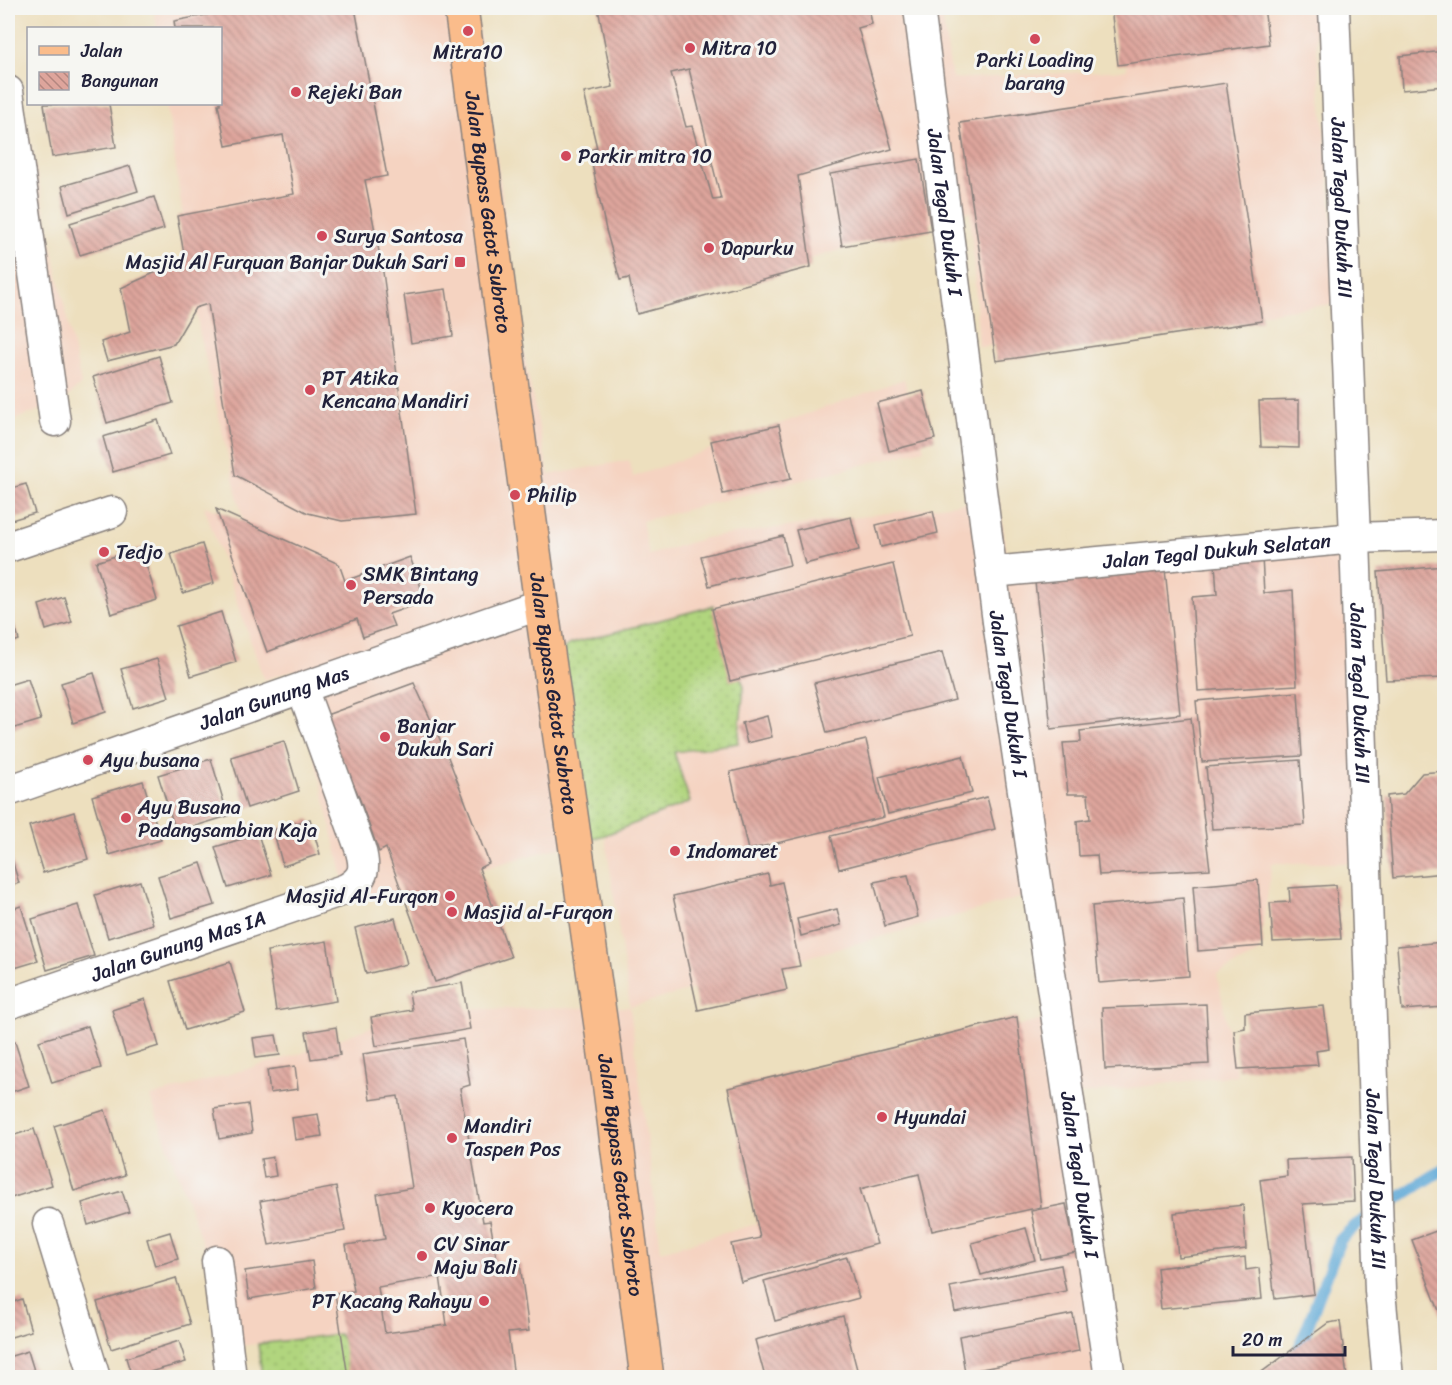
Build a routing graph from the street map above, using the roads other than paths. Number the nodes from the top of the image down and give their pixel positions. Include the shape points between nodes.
1 (461, 8) edge
2 (919, 8) edge
3 (1334, 8) edge
4 (8, 91) edge
5 (55, 421) dead end
6 (112, 512) dead end
7 (1444, 535) edge
8 (1355, 537) junction
9 (8, 547) edge
10 (992, 572) junction
11 (541, 604) junction
12 (302, 688) junction
13 (8, 791) edge
14 (8, 1004) edge
15 (48, 1224) dead end
16 (218, 1261) dead end
17 (96, 1377) edge
18 (231, 1377) edge
19 (647, 1377) edge
20 (1110, 1377) edge
21 (1388, 1377) edge

1 - 11 main road, Jalan Bypass Gatot Subroto
2 - 10 street, Jalan Tegal Dukuh I
3 - 8 street, Jalan Tegal Dukuh III
4 - 5 street
6 - 9 street
7 - 8 street, Jalan Tegal Dukuh Selatan
8 - 10 street, Jalan Tegal Dukuh Selatan
8 - 21 street, Jalan Tegal Dukuh III via 1380,1291
10 - 20 street, Jalan Tegal Dukuh I
11 - 12 street, Jalan Gunung Mas
11 - 19 main road, Jalan Bypass Gatot Subroto
12 - 13 street, Jalan Gunung Mas
12 - 14 street, Jalan Gunung Mas IA via 360,848 363,872 358,882
15 - 17 street
16 - 18 street

